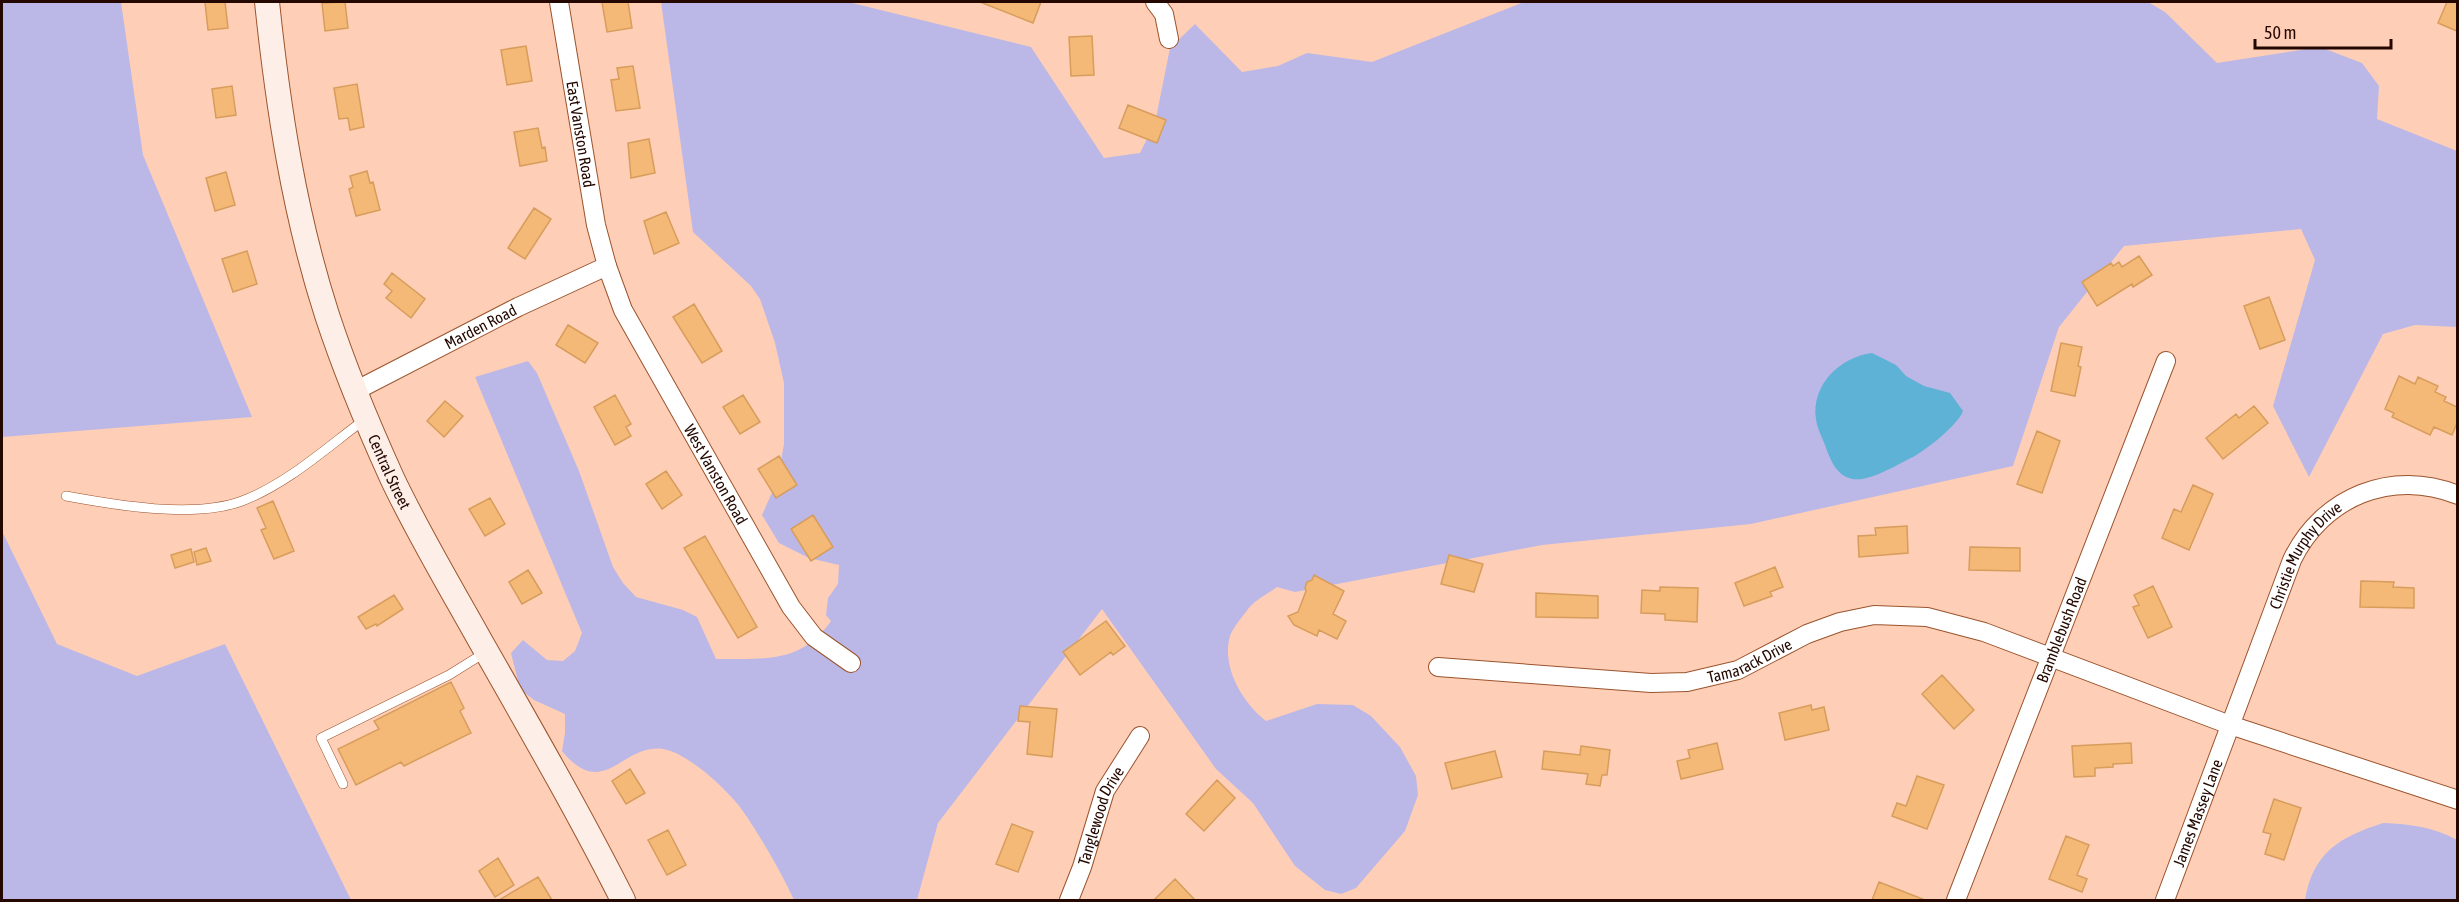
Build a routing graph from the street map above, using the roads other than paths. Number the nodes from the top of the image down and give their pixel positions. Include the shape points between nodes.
1 (267, 2) edge
2 (559, 2) edge
3 (1155, 2) edge
4 (1169, 39) dead end
5 (607, 266) junction
6 (2166, 361) dead end
7 (355, 391) junction
8 (366, 419) junction
9 (2457, 495) edge
10 (66, 496) dead end
11 (487, 652) junction
12 (2050, 656) junction
13 (851, 663) dead end
14 (1438, 668) dead end
15 (2230, 725) junction
16 (1140, 736) dead end
17 (344, 784) dead end
18 (2457, 800) edge
19 (623, 900) edge
20 (1069, 900) edge
21 (1956, 900) edge
22 (2165, 900) edge

1 - 7 main road, Central Street via 296,196 327,315
2 - 5 street, East Vanston Road via 592,206
3 - 4 street via 1164,14
5 - 7 street, Marden Road
5 - 13 street, West Vanston Road via 631,327 791,608 813,637
6 - 12 street, Bramblebush Road
7 - 8 main road, Central Street
8 - 10 lane via 273,485 228,505 132,507
8 - 11 main road, Central Street via 421,537
9 - 15 street, Christie Murphy Drive via 2416,484 2385,486 2346,500 2314,525 2292,560
11 - 17 lane via 321,738
11 - 19 main road, Central Street
12 - 14 street, Tamarack Drive via 1944,620 1892,614 1840,622 1807,634 1738,670 1687,682 1651,683
12 - 15 street
12 - 21 street, Bramblebush Road
15 - 18 street
15 - 22 street, James Massey Lane
16 - 20 street, Tanglewood Drive via 1105,791

